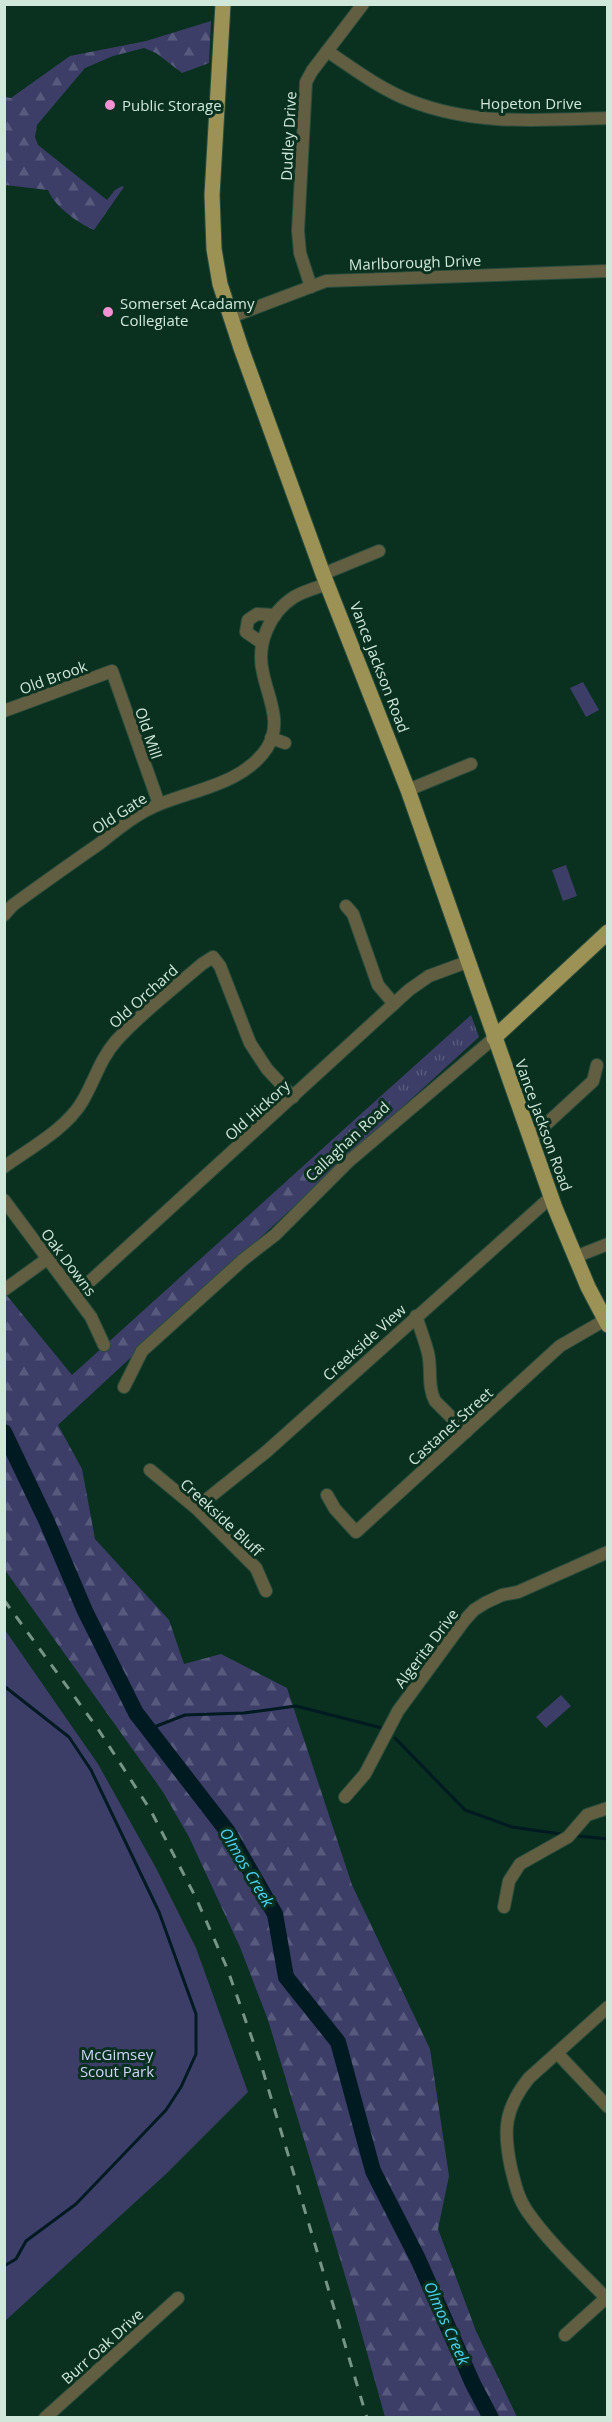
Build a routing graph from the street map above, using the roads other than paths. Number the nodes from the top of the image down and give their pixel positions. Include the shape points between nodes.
1 (223, 4) edge
2 (363, 4) edge
3 (327, 51) junction
4 (608, 118) edge
5 (608, 272) edge
6 (311, 287) junction
7 (231, 317) junction
8 (379, 551) dead end
9 (325, 579) junction
10 (275, 615) junction
11 (262, 643) junction
12 (112, 672) joint
13 (4, 711) edge
14 (272, 738) junction
15 (285, 743) dead end
16 (471, 764) dead end
17 (408, 790) junction
18 (159, 804) junction
19 (346, 906) dead end
20 (4, 915) edge
21 (608, 932) edge
22 (468, 962) junction
23 (394, 1004) junction
24 (494, 1038) junction
25 (597, 1065) dead end
26 (293, 1097) junction
27 (530, 1139) junction
28 (4, 1167) edge
29 (551, 1197) junction
30 (4, 1200) edge
31 (608, 1244) edge
32 (575, 1257) junction
33 (47, 1259) junction
34 (4, 1290) edge
35 (75, 1295) junction
36 (416, 1316) junction
37 (606, 1322) edge
38 (104, 1345) dead end
39 (124, 1387) dead end
40 (466, 1432) junction
41 (150, 1470) dead end
42 (327, 1496) dead end
43 (196, 1509) junction
44 (608, 1552) edge
45 (266, 1591) dead end
46 (345, 1797) dead end
47 (608, 1808) edge
48 (504, 1907) dead end
49 (608, 2007) edge
50 (557, 2053) junction
51 (608, 2107) edge
52 (178, 2298) dead end
53 (607, 2299) edge
54 (565, 2335) dead end
55 (45, 2418) edge

1 - 7 main road, Vance Jackson Road via 212,225 220,284
2 - 3 street, Dudley Drive
3 - 4 street, Hopeton Drive via 384,88 443,111 496,120
3 - 6 street, Dudley Drive via 309,76 304,95 298,231
5 - 6 street, Marlborough Drive via 335,280
6 - 7 street, Marlborough Drive
7 - 9 main road, Vance Jackson Road
8 - 9 street
9 - 10 street via 291,599
9 - 17 main road, Vance Jackson Road
10 - 11 street
10 - 11 street via 257,614 248,620 246,632
11 - 14 street via 261,660 274,714
12 - 13 street, Old Brook
12 - 18 street, Old Mill
14 - 15 street
14 - 18 street, Old Gate via 260,757 241,773
16 - 17 street
17 - 22 main road, Vance Jackson Road
18 - 20 street, Old Gate
19 - 23 street via 353,914 378,985
21 - 24 main road, Callaghan Road
22 - 23 street, Old Hickory via 429,976
22 - 24 main road, Vance Jackson Road
23 - 26 street, Old Hickory
24 - 27 main road, Vance Jackson Road
24 - 39 street, Callaghan Road via 348,1162 275,1235 142,1351
25 - 27 street via 587,1088
26 - 28 street, Old Orchard via 254,1050 213,957 115,1042 75,1112
26 - 35 street, Old Hickory
27 - 29 main road, Vance Jackson Road
29 - 32 main road, Vance Jackson Road
29 - 36 street, Creekside View
30 - 33 street, Oak Downs
31 - 32 street
32 - 37 main road, Vance Jackson Road
33 - 34 street
33 - 35 street, Oak Downs
35 - 38 street, Oak Downs
36 - 40 street via 429,1355 432,1395
36 - 43 street, Creekside View via 266,1452
37 - 40 street, Castanet Street via 560,1346
40 - 42 street, Castanet Street via 356,1532
41 - 43 street, Creekside Bluff
43 - 45 street, Creekside Bluff via 256,1568
44 - 46 street, Algerita Drive via 474,1610 408,1697 365,1774
47 - 48 street via 587,1815 568,1836 520,1864 509,1881
49 - 50 street
50 - 51 street
50 - 53 street via 529,2078 508,2114 506,2139 515,2187 534,2220
52 - 55 street, Burr Oak Drive
53 - 54 street

